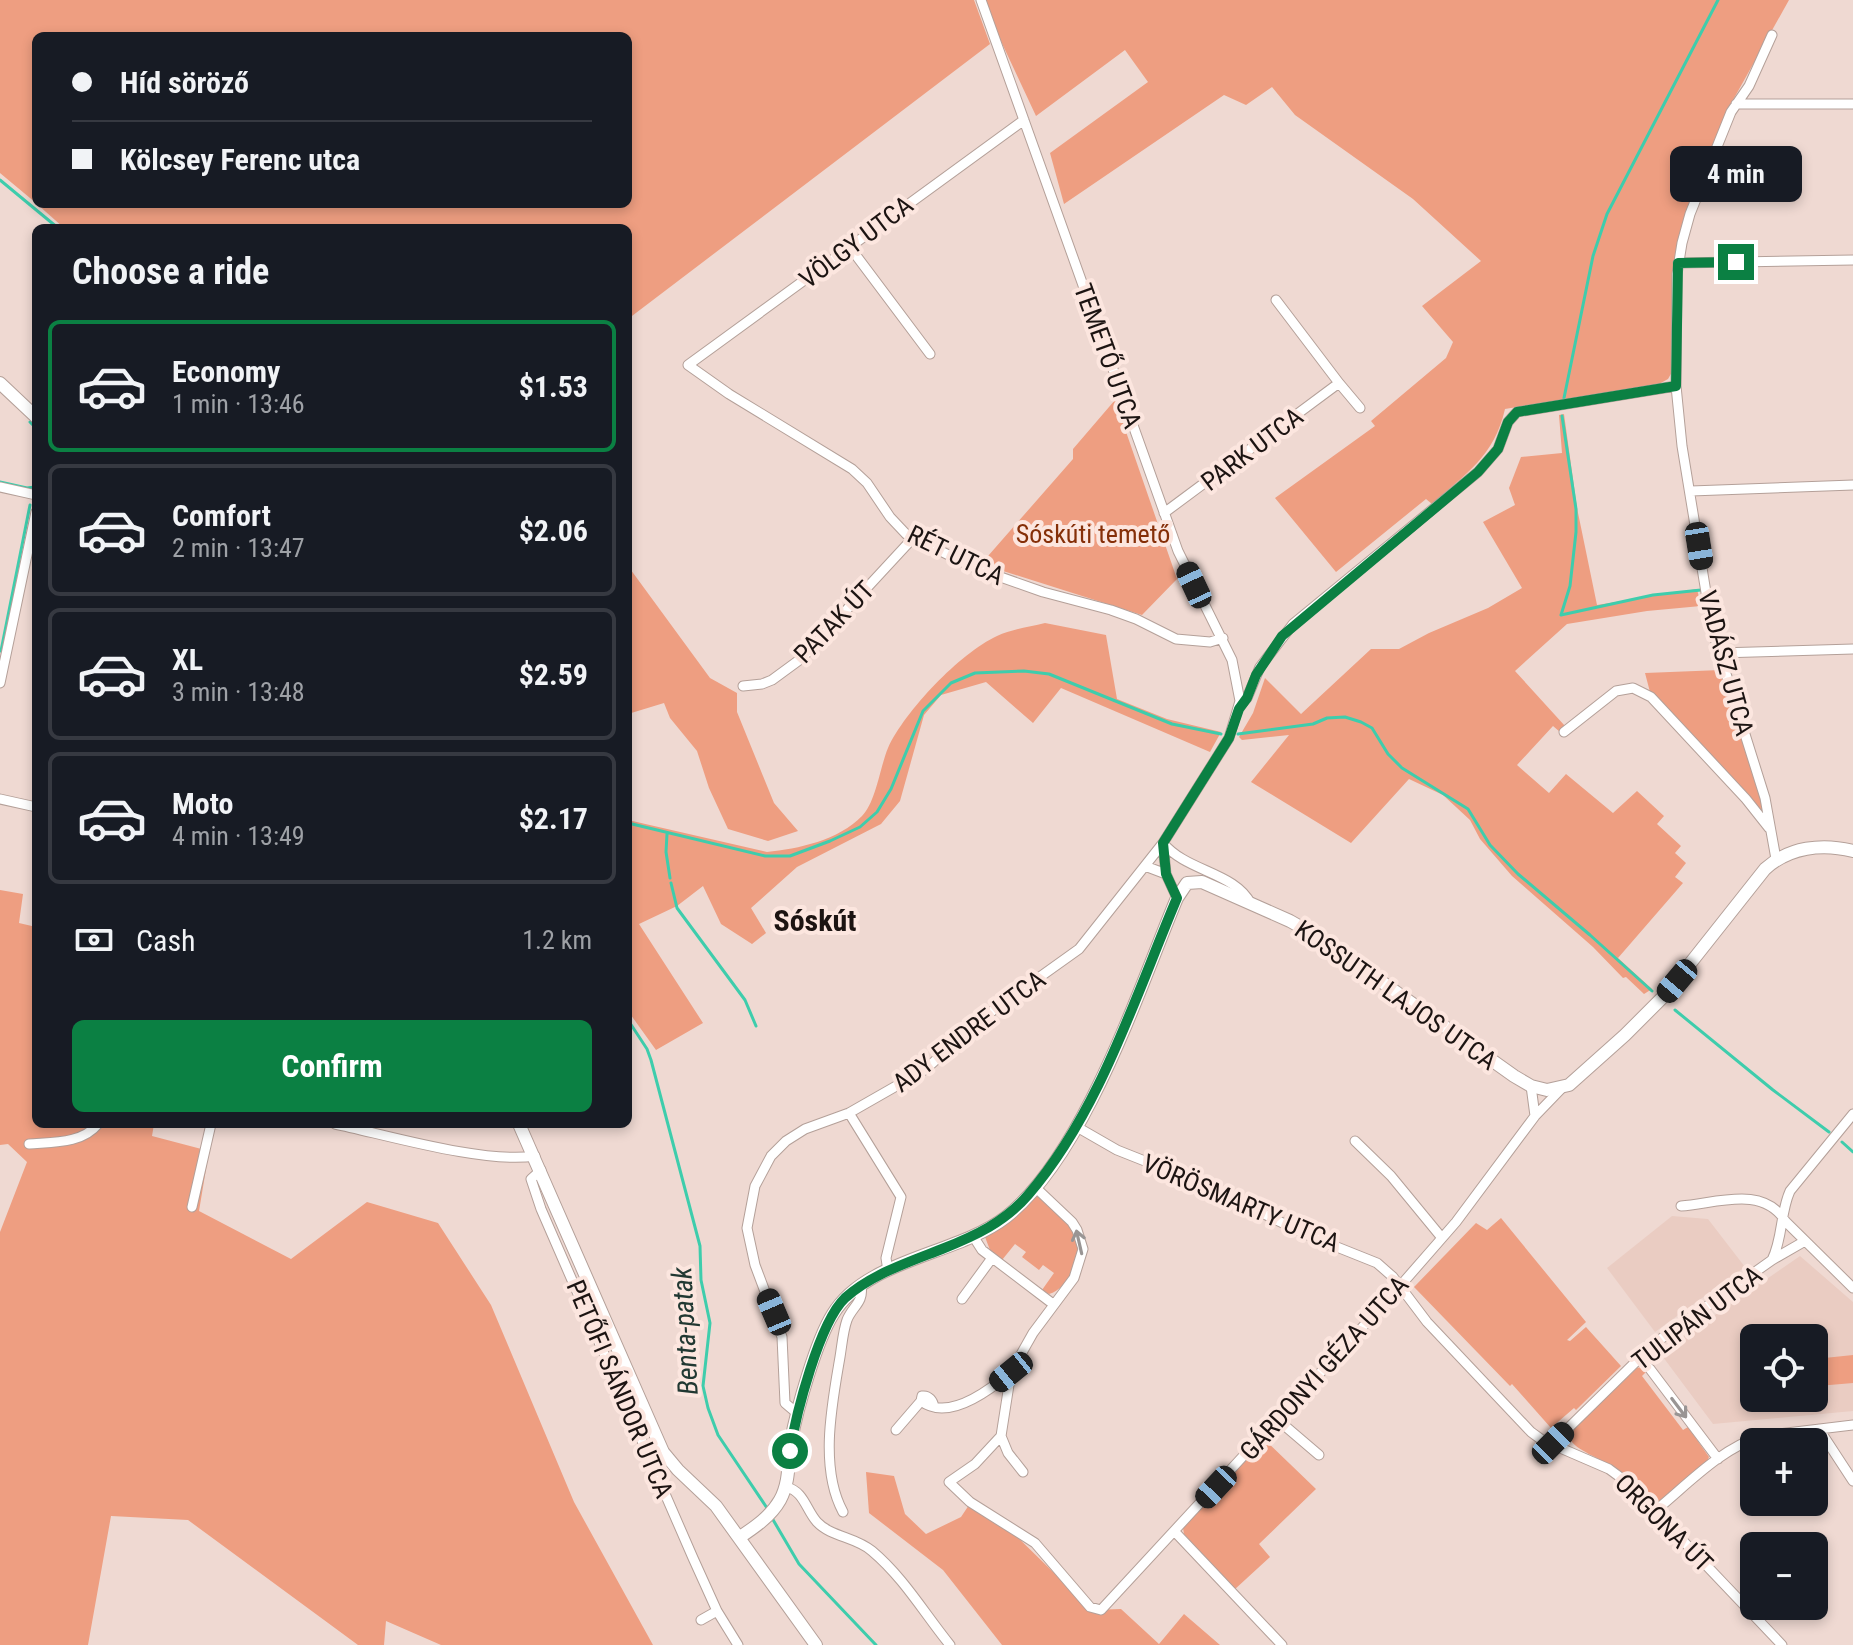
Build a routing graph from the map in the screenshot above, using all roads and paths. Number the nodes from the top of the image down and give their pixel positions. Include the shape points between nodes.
1 (981, 0) edge
2 (1772, 35) dead end
3 (1736, 104) junction
4 (1853, 104) edge
5 (1024, 120) junction
6 (849, 246) junction
7 (1853, 260) edge
8 (1678, 263) junction
9 (1276, 300) dead end
10 (930, 354) dead end
11 (688, 365) joint
12 (0, 383) edge
13 (1339, 383) junction
14 (1676, 386) junction
15 (1360, 408) dead end
16 (32, 413) edge
17 (1853, 485) edge
18 (0, 487) edge
19 (1691, 491) junction
20 (32, 494) edge
21 (1164, 513) junction
22 (32, 530) edge
23 (913, 538) junction
24 (1223, 638) junction
25 (1853, 649) edge
26 (1719, 653) junction
27 (2, 662) edge
28 (1237, 675) junction
29 (1256, 675) junction
30 (0, 683) edge
31 (743, 686) dead end
32 (1239, 709) junction
33 (1564, 732) dead end
34 (0, 799) edge
35 (32, 806) edge
36 (1771, 830) junction
37 (1163, 843) junction
38 (1853, 851) edge
39 (1776, 859) junction
40 (1145, 866) junction
41 (1166, 874) junction
42 (1177, 898) junction
43 (1251, 904) junction
44 (1531, 1086) junction
45 (1562, 1088) junction
46 (849, 1113) junction
47 (1853, 1114) edge
48 (1535, 1116) junction
49 (1077, 1127) junction
50 (95, 1128) edge
51 (210, 1128) edge
52 (353, 1128) edge
53 (521, 1128) edge
54 (1355, 1141) dead end
55 (29, 1144) dead end
56 (535, 1156) junction
57 (541, 1170) junction
58 (1035, 1187) junction
59 (1681, 1206) dead end
60 (192, 1207) dead end
61 (1782, 1214) junction
62 (973, 1236) junction
63 (1442, 1238) junction
64 (1805, 1241) junction
65 (992, 1258) junction
66 (1772, 1260) junction
67 (888, 1271) junction
68 (1399, 1285) junction
69 (861, 1287) junction
70 (1853, 1288) edge
71 (962, 1299) dead end
72 (1053, 1304) junction
73 (1638, 1358) junction
74 (1011, 1372) junction
75 (996, 1385) junction
76 (1007, 1391) junction
77 (798, 1414) junction
78 (1278, 1420) junction
79 (1853, 1425) edge
80 (1828, 1428) edge
81 (896, 1430) dead end
82 (1001, 1436) junction
83 (1553, 1443) junction
84 (1828, 1443) edge
85 (1740, 1445) edge
86 (1319, 1455) dead end
87 (1718, 1459) junction
88 (1023, 1472) dead end
89 (1853, 1481) edge
90 (784, 1492) junction
91 (1655, 1511) junction
92 (843, 1512) dead end
93 (1175, 1532) junction
94 (740, 1537) junction
95 (717, 1611) junction
96 (701, 1620) dead end
97 (738, 1645) edge
98 (816, 1645) edge
99 (950, 1645) edge
100 (1282, 1645) edge
101 (1782, 1645) edge

1 - 5 street, TEMETŐ UTCA
2 - 3 street, VADÁSZ UTCA
3 - 4 street
3 - 8 street, VADÁSZ UTCA via 1690,214
5 - 6 street, VÖLGY UTCA
5 - 21 street, TEMETŐ UTCA
6 - 10 street
6 - 11 street, VÖLGY UTCA
7 - 8 street
8 - 14 street, VADÁSZ UTCA
9 - 13 street
11 - 23 street, RÉT UTCA via 852,469
12 - 16 street
13 - 15 street
13 - 21 street, PARK UTCA
14 - 19 street, VADÁSZ UTCA
14 - 29 street, ADY ENDRE UTCA via 1517,412 1498,449 1478,472 1293,624
17 - 19 street
18 - 20 street
19 - 26 street, VADÁSZ UTCA
21 - 24 street, TEMETŐ UTCA
22 - 27 street
23 - 24 street, RÉT UTCA via 975,568 1111,610 1176,639
23 - 31 street, PATAK ÚT via 802,658 772,680
24 - 28 street, TEMETŐ UTCA
25 - 26 street
26 - 36 street, VADÁSZ UTCA
27 - 30 street
28 - 29 street
28 - 32 street, TEMETŐ UTCA
29 - 32 street, ADY ENDRE UTCA
32 - 37 street, ADY ENDRE UTCA via 1229,738
33 - 36 street, VADÁSZ UTCA via 1616,691 1639,689 1660,705
34 - 35 street
36 - 39 street, VADÁSZ UTCA
37 - 40 street, ADY ENDRE UTCA
37 - 41 street
37 - 43 street via 1174,856 1240,887
38 - 39 street via 1812,848
39 - 45 street via 1666,994
40 - 41 street
40 - 46 street, ADY ENDRE UTCA via 1079,949 977,1022 926,1069
41 - 42 street
42 - 43 street, KOSSUTH LAJOS UTCA via 1187,883 1197,881
42 - 49 street
43 - 44 street, KOSSUTH LAJOS UTCA via 1320,938
44 - 45 street
44 - 48 street
45 - 48 street, GÁRDONYI GÉZA UTCA
46 - 67 street via 901,1197 886,1258
46 - 77 street, ADY ENDRE UTCA via 805,1129 778,1148 755,1186 747,1219 755,1265 782,1337 785,1403
47 - 61 street, TULIPÁN UTCA via 1790,1191
48 - 63 street, GÁRDONYI GÉZA UTCA
49 - 58 street
49 - 68 street, VÖRÖSMARTY UTCA via 1117,1150 1366,1257
50 - 55 street via 71,1140
51 - 60 street
52 - 56 street via 464,1152
53 - 56 street, PETŐFI SÁNDOR UTCA
54 - 63 street
56 - 57 street, PETŐFI SÁNDOR UTCA
57 - 94 street, PETŐFI SÁNDOR UTCA via 663,1452
57 - 95 street, PETŐFI SÁNDOR UTCA via 531,1179 532,1186
58 - 62 street via 1004,1219
72 -> 58 street via 1074,1278 1083,1249 1072,1222
59 - 61 street via 1746,1198
61 - 64 street
61 - 66 street, TULIPÁN UTCA
62 - 65 street
62 - 67 street
63 - 68 street, GÁRDONYI GÉZA UTCA
64 - 66 street, TULIPÁN UTCA
64 - 70 street
65 - 71 street
65 - 72 street
66 - 73 street, TULIPÁN UTCA
67 - 69 street
68 - 78 street, GÁRDONYI GÉZA UTCA
68 - 83 street, ORGONA ÚT via 1531,1432
69 - 77 street via 831,1317
69 - 92 street via 846,1325 830,1416 831,1465
72 - 74 street
73 - 83 street, TULIPÁN UTCA
73 -> 87 street
74 - 75 street
74 - 76 street
75 - 76 street
75 - 81 street via 963,1402 934,1407 921,1401
76 - 82 street
77 - 90 street
78 - 86 street
78 - 93 street, GÁRDONYI GÉZA UTCA
79 - 80 street
82 - 88 street
82 - 93 street, GÁRDONYI GÉZA UTCA via 949,1482 970,1502 1035,1543 1090,1607 1101,1610
83 - 91 street, ORGONA ÚT via 1609,1469
84 - 89 street
85 - 87 street
87 - 91 street
90 - 94 street via 767,1518
90 - 99 street via 798,1493 823,1527 874,1552 915,1595
91 - 101 street, ORGONA ÚT
93 - 100 street
94 - 98 street, PETŐFI SÁNDOR UTCA
95 - 96 street
95 - 97 street

